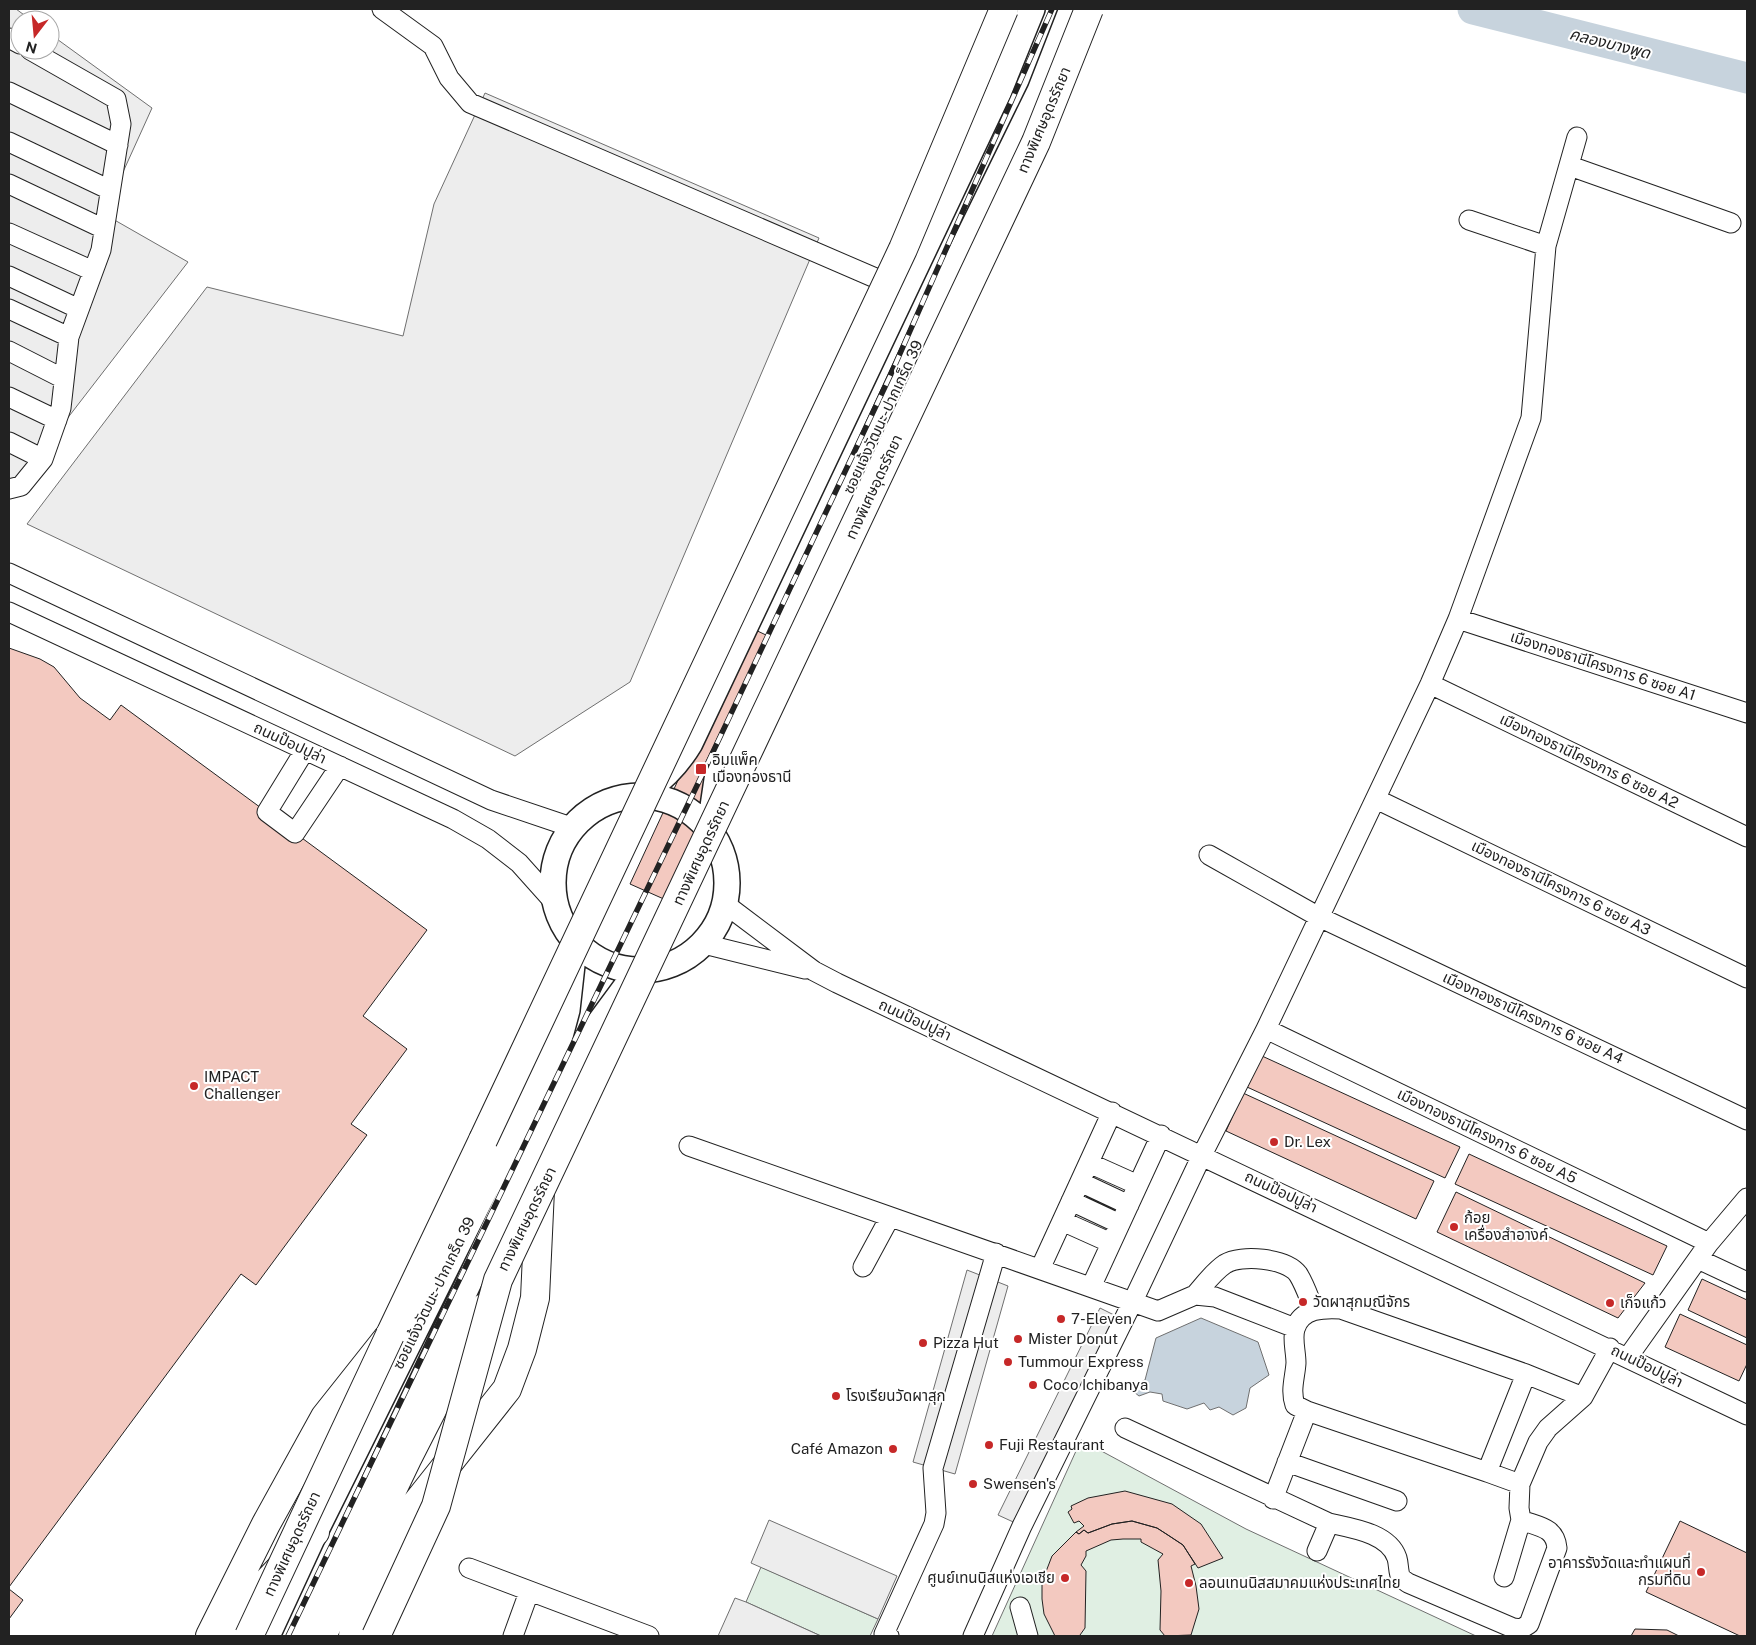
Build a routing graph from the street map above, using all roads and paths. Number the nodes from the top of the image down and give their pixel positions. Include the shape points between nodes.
1 (382, 9) edge
2 (1004, 9) edge
3 (1032, 9) edge
4 (1072, 9) edge
5 (1089, 9) edge
6 (48, 60) edge
7 (9, 92) edge
8 (1577, 137) dead end
9 (9, 142) edge
10 (118, 145) junction
11 (1570, 166) junction
12 (9, 184) edge
13 (110, 190) junction
14 (1469, 220) dead end
15 (1731, 223) dead end
16 (104, 229) junction
17 (9, 233) edge
18 (1546, 246) junction
19 (93, 271) junction
20 (9, 276) edge
21 (887, 283) junction
22 (9, 309) edge
23 (79, 309) junction
24 (69, 337) junction
25 (9, 351) edge
26 (64, 378) junction
27 (9, 397) edge
28 (57, 420) junction
29 (9, 442) edge
30 (43, 459) junction
31 (9, 489) edge
32 (12, 580) edge
33 (9, 612) edge
34 (1458, 619) junction
35 (1430, 684) junction
36 (1747, 713) edge
37 (305, 750) junction
38 (340, 766) junction
39 (640, 795) junction
40 (1376, 799) junction
41 (571, 828) junction
42 (710, 830) junction
43 (1747, 837) edge
44 (1209, 855) dead end
45 (553, 901) junction
46 (725, 904) junction
47 (1319, 916) junction
48 (574, 942) junction
49 (704, 944) junction
50 (638, 971) junction
51 (814, 972) junction
52 (1747, 978) edge
53 (1266, 1029) junction
54 (1112, 1112) junction
55 (1747, 1120) edge
56 (543, 1124) junction
57 (1161, 1135) junction
58 (689, 1146) dead end
59 (1202, 1155) junction
60 (1089, 1163) junction
61 (1080, 1182) junction
62 (1138, 1185) junction
63 (1747, 1198) edge
64 (1071, 1201) junction
65 (1129, 1205) junction
66 (890, 1217) junction
67 (1062, 1221) junction
68 (1120, 1224) junction
69 (1111, 1243) junction
70 (1709, 1243) junction
71 (996, 1253) junction
72 (1698, 1259) junction
73 (862, 1267) dead end
74 (1040, 1269) junction
75 (498, 1280) junction
76 (1747, 1282) edge
77 (1091, 1287) junction
78 (1195, 1295) junction
79 (1133, 1301) junction
80 (1314, 1310) junction
81 (1295, 1328) junction
82 (390, 1335) junction
83 (1610, 1348) junction
84 (1628, 1357) junction
85 (1526, 1374) junction
86 (1583, 1397) junction
87 (1307, 1411) junction
88 (1747, 1415) edge
89 (1124, 1428) dead end
90 (1287, 1462) junction
91 (1487, 1472) junction
92 (1520, 1484) junction
93 (1273, 1499) junction
94 (1397, 1501) dead end
95 (1521, 1520) junction
96 (1329, 1524) junction
97 (315, 1532) junction
98 (1318, 1551) dead end
99 (469, 1568) dead end
100 (1504, 1577) dead end
101 (529, 1592) junction
102 (1020, 1607) dead end
103 (885, 1635) edge
104 (210, 1636) edge
105 (215, 1636) edge
106 (249, 1636) edge
107 (267, 1636) edge
108 (302, 1636) edge
109 (322, 1636) edge
110 (353, 1636) edge
111 (376, 1636) edge
112 (513, 1636) edge
113 (649, 1636) edge
114 (973, 1636) edge
115 (1028, 1636) edge

1 - 21 street via 433,46 449,78 470,103
2 - 21 highway, ทางพิเศษอุดรรัถยา, bridge
3 - 39 main road via 998,93 690,743 665,777
4 - 42 main road, ซอยแจ้งวัฒนะ-ปากเกร็ด 39 via 1040,90 926,324 719,766
5 - 75 highway, ทางพิเศษอุดรรัถยา, bridge via 1032,151
6 - 10 street via 116,99 121,124
7 - 10 street
8 - 11 street
9 - 13 street
10 - 13 street
11 - 15 street
11 - 18 street
12 - 16 street
13 - 16 street
14 - 18 street
16 - 19 street
17 - 19 street
18 - 34 street via 1531,418
19 - 23 street
20 - 23 street
21 - 82 highway, ทางพิเศษอุดรรัถยา, bridge
22 - 24 street
23 - 24 street
24 - 26 street
25 - 26 street
26 - 28 street
27 - 28 street
28 - 30 street
29 - 30 street
30 - 31 street via 21,486
32 - 41 street via 491,800
33 - 37 street, ถนนป๊อปปูล่า
34 - 35 street
34 - 36 street, เมืองทองธานีโครงการ 6 ซอย A1
35 - 40 street
35 - 43 street, เมืองทองธานีโครงการ 6 ซอย A2
37 - 38 street, ถนนป๊อปปูล่า
37 - 38 street via 267,812 295,833
38 - 45 street, ถนนป๊อปปูล่า via 488,839 519,863
39 - 41 main road via 602,804
39 - 42 main road via 666,799 690,811
40 - 47 street
40 - 52 street, เมืองทองธานีโครงการ 6 ซอย A3
41 - 45 main road via 558,850 552,875
42 - 46 main road via 722,852 728,878
44 - 47 street, เมืองทองธานีโครงการ 6 ซอย A4
45 - 48 main road via 561,923
46 - 49 main road via 717,925
46 - 51 street
47 - 53 street
47 - 55 street, เมืองทองธานีโครงการ 6 ซอย A4
48 - 50 main road via 603,963
48 - 97 main road, ซอยแจ้งวัฒนะ-ปากเกร็ด 39 via 567,1010 559,1040
49 - 50 main road via 674,964
49 - 51 street
50 - 56 main road, ซอยแจ้งวัฒนะ-ปากเกร็ด 39 via 589,1037
51 - 54 street, ถนนป๊อปปูล่า
53 - 59 street
53 - 70 street, เมืองทองธานีโครงการ 6 ซอย A5
54 - 57 street, ถนนป๊อปปูล่า
54 - 60 street
56 - 108 main road, ซอยแจ้งวัฒนะ-ปากเกร็ด 39
56 - 110 highway via 535,1298 522,1349 506,1389 412,1510
57 - 59 street, ถนนป๊อปปูล่า
57 - 62 street
58 - 66 street
59 - 79 street
59 - 83 street, ถนนป๊อปปูล่า
60 - 61 street
60 - 62 street
61 - 64 street
61 - 65 street
62 - 65 street
63 - 70 street
64 - 67 street
64 - 68 street
65 - 68 street
66 - 71 street
66 - 73 street
67 - 69 street
67 - 74 street
68 - 69 street
69 - 77 street
70 - 72 street
71 - 74 street
71 - 103 street via 934,1468 934,1524
72 - 76 street
72 - 84 street
74 - 77 street
75 - 109 highway, ทางพิเศษอุดรรัถยา, bridge
75 - 111 highway, bridge via 436,1506
77 - 79 street
78 - 79 street via 1158,1310
78 - 80 street via 1225,1264 1240,1259 1262,1258 1297,1272
78 - 81 street via 1215,1297
79 - 114 street via 1022,1526
80 - 81 street via 1304,1316
80 - 85 street via 1341,1309
81 - 87 street via 1296,1362 1291,1394 1295,1405
82 - 104 highway, bridge via 325,1417
82 - 106 highway, ทางพิเศษอุดรรัถยา, bridge
83 - 84 street, ถนนป๊อปปูล่า
83 - 86 street
84 - 88 street, ถนนป๊อปปูล่า
85 - 86 street
85 - 91 street
86 - 92 street via 1548,1428 1538,1442
87 - 90 street
87 - 91 street
89 - 93 street
90 - 93 street
90 - 94 street
91 - 92 street
92 - 95 street
93 - 96 street
95 - 96 street via 1552,1532 1557,1548 1528,1624 1521,1628 1513,1628 1408,1583 1401,1578 1397,1558 1390,1547 1372,1534
95 - 100 street
96 - 98 street
97 - 105 highway
97 - 107 main road, ซอยแจ้งวัฒนะ-ปากเกร็ด 39
99 - 101 street
101 - 112 street
101 - 113 street
102 - 115 street

